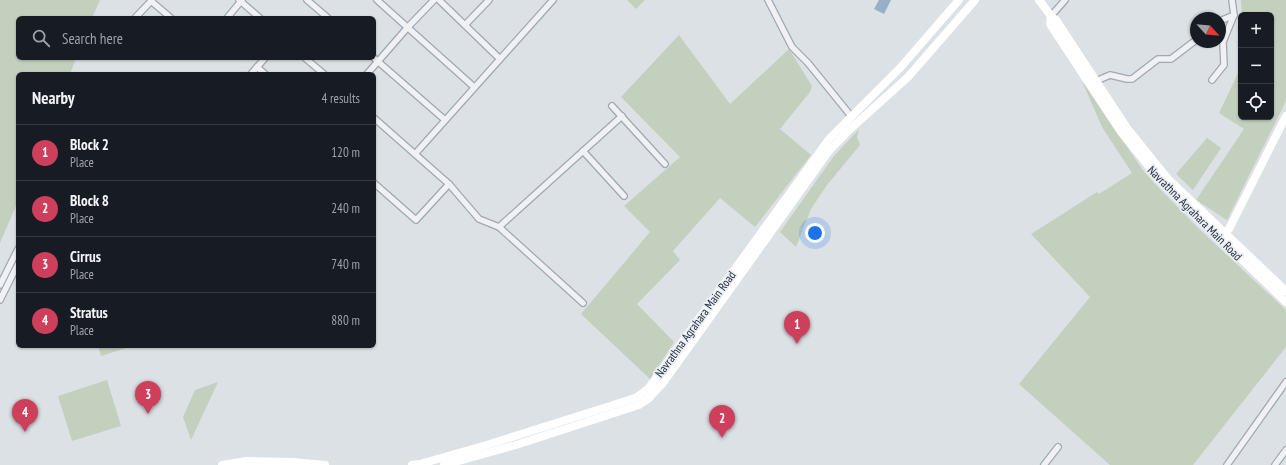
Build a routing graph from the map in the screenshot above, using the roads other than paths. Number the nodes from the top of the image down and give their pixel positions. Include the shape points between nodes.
1 (151, 0) edge
2 (307, 0) edge
3 (376, 0) edge
4 (434, 0) edge
5 (439, 0) edge
6 (489, 0) edge
7 (552, 0) edge
8 (768, 0) edge
9 (959, 0) edge
10 (975, 0) edge
11 (1039, 0) edge
12 (1065, 0) edge
13 (1232, 0) edge
14 (241, 1) edge
15 (137, 16) edge
16 (169, 16) edge
17 (229, 16) edge
18 (258, 16) edge
19 (326, 16) edge
20 (1051, 16) junction
21 (1234, 16) junction
22 (1226, 19) edge
23 (465, 25) junction
24 (408, 27) junction
25 (1190, 45) edge
26 (376, 59) edge
27 (500, 59) junction
28 (263, 60) edge
29 (307, 60) edge
30 (375, 60) edge
31 (257, 67) junction
32 (900, 68) junction
33 (253, 72) edge
34 (262, 72) edge
35 (322, 72) edge
36 (368, 72) edge
37 (908, 77) junction
38 (1212, 80) dead end
39 (1096, 81) junction
40 (474, 87) junction
41 (612, 106) dead end
42 (622, 116) junction
43 (851, 116) junction
44 (1286, 116) edge
45 (376, 120) edge
46 (445, 120) junction
47 (583, 151) junction
48 (415, 154) junction
49 (665, 164) dead end
50 (449, 184) junction
51 (376, 185) edge
52 (624, 196) dead end
53 (1189, 204) junction
54 (499, 227) junction
55 (1222, 236) junction
56 (16, 253) edge
57 (16, 268) edge
58 (0, 285) edge
59 (1286, 291) edge
60 (0, 300) edge
61 (1286, 302) edge
62 (583, 303) dead end
63 (1286, 382) edge
64 (1058, 447) dead end
65 (491, 448) junction
66 (1286, 450) edge
67 (222, 465) edge
68 (325, 465) edge
69 (412, 465) edge
70 (444, 465) edge
71 (1044, 465) edge
72 (1227, 465) edge
73 (1275, 465) edge

1 - 15 street
1 - 16 street
2 - 19 street
3 - 24 street
4 - 24 street
5 - 23 street
6 - 23 street
7 - 27 street
8 - 43 street via 792,47
9 - 32 street, Navrathna Agrahara Main Road
10 - 37 street, Navrathna Agrahara Main Road
11 - 20 street, Navrathna Agrahara Main Road
12 - 20 street
13 - 21 street
14 - 17 street
14 - 18 street
20 - 39 street, Navrathna Agrahara Main Road
20 - 53 street, Navrathna Agrahara Main Road via 1050,24 1121,132 1163,184
21 - 22 street
21 - 38 street via 1223,42 1224,65
23 - 27 street
24 - 26 street
24 - 40 street
25 - 39 street via 1171,59 1158,59 1132,79 1110,75
26 - 46 street
27 - 40 street
28 - 31 street
29 - 35 street
30 - 36 street
31 - 33 street
31 - 34 street
32 - 37 street
32 - 43 street, Navrathna Agrahara Main Road
37 - 65 street, Navrathna Agrahara Main Road via 829,151 663,383 648,399 618,412
39 - 53 street, Navrathna Agrahara Main Road via 1127,128
40 - 46 street
41 - 42 street
42 - 47 street
42 - 49 street
43 - 65 street, Navrathna Agrahara Main Road via 829,139 648,389 637,398
44 - 55 street via 1230,229
45 - 48 street
46 - 48 street
47 - 52 street
47 - 54 street
48 - 50 street
50 - 51 street via 416,220
50 - 54 street via 479,219
53 - 55 street, Navrathna Agrahara Main Road
54 - 62 street
55 - 59 street, Navrathna Agrahara Main Road
55 - 61 street, Navrathna Agrahara Main Road
56 - 58 street
57 - 60 street
63 - 72 street
64 - 71 street
65 - 69 street, Navrathna Agrahara Main Road
65 - 70 street, Navrathna Agrahara Main Road
66 - 73 street
67 - 68 street via 247,461

